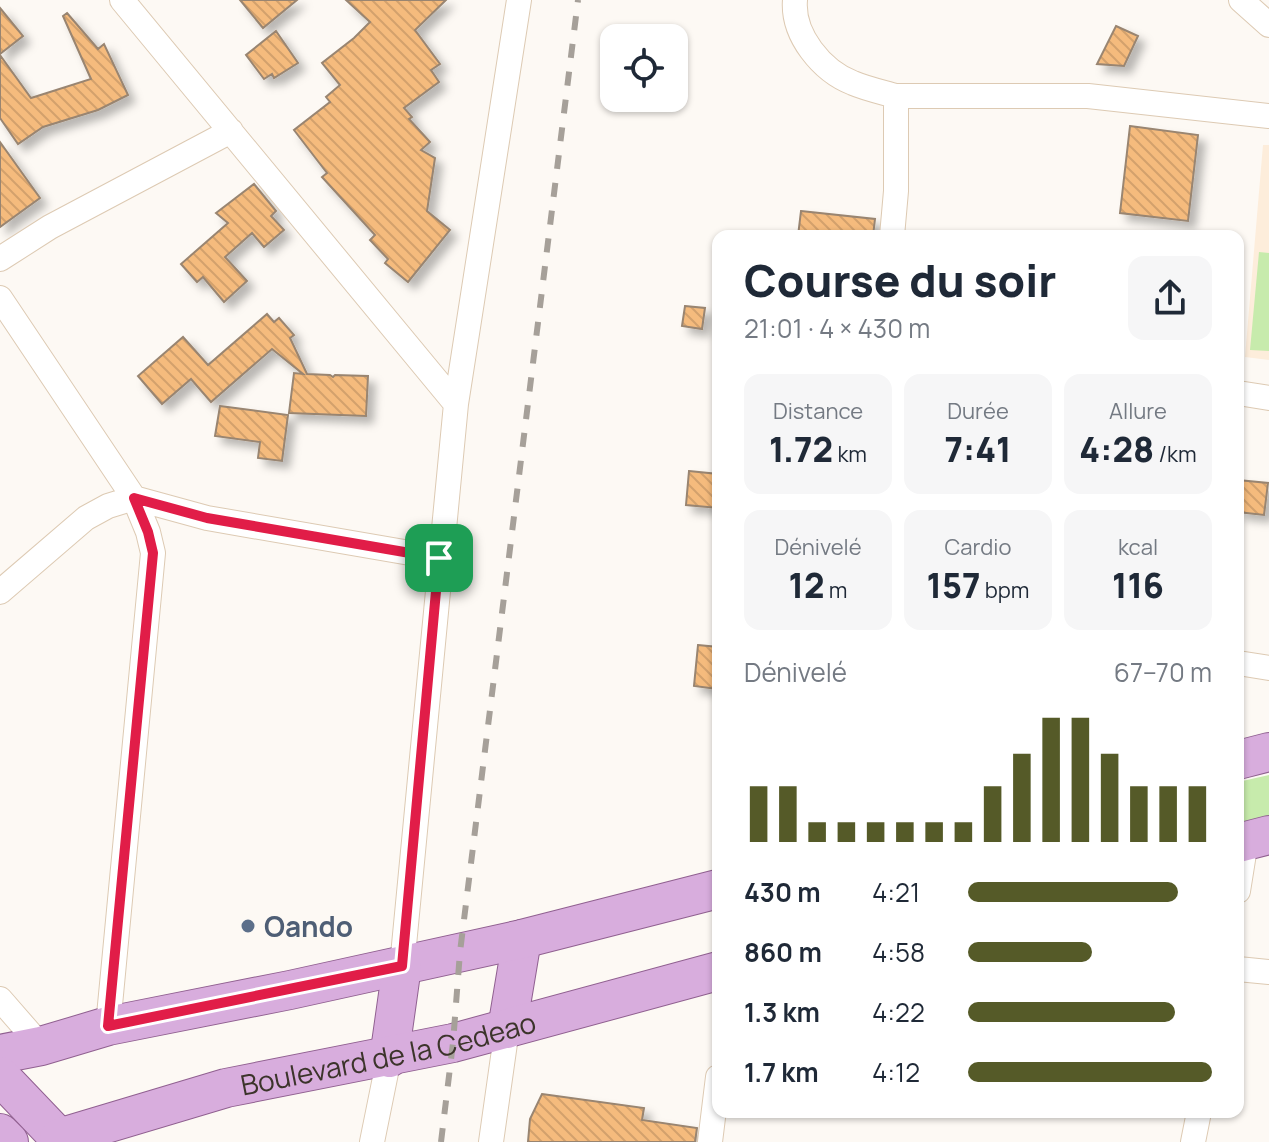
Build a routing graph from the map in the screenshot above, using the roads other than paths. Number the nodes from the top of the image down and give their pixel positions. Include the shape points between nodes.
1 (122, 0) edge
2 (519, 0) edge
3 (795, 0) edge
4 (1241, 0) edge
5 (1269, 25) edge
6 (896, 96) junction
7 (1269, 116) edge
8 (231, 131) junction
9 (893, 230) edge
10 (0, 259) edge
11 (0, 298) edge
12 (1244, 394) edge
13 (1269, 398) edge
14 (456, 404) junction
15 (134, 498) junction
16 (439, 558) junction
17 (0, 592) edge
18 (1244, 664) edge
19 (1269, 668) edge
20 (1269, 752) edge
21 (1244, 758) edge
22 (1251, 840) edge
23 (1244, 867) edge
24 (712, 891) edge
25 (522, 939) junction
26 (402, 966) junction
27 (1244, 970) edge
28 (1269, 972) edge
29 (712, 973) edge
30 (0, 999) edge
31 (108, 1026) junction
32 (507, 1029) junction
33 (41, 1046) junction
34 (0, 1054) edge
35 (389, 1058) junction
36 (0, 1076) edge
37 (0, 1108) edge
38 (713, 1118) edge
39 (1198, 1118) edge
40 (0, 1133) edge
41 (61, 1140) edge
42 (9, 1142) edge
43 (372, 1142) edge
44 (491, 1142) edge
45 (710, 1142) edge
46 (1193, 1142) edge

1 - 8 street
2 - 14 street
3 - 6 street via 799,33 826,66 851,83
4 - 5 street
6 - 7 street via 1088,96
6 - 9 street
8 - 10 street
8 - 14 street
11 - 15 street
12 - 13 street
14 - 16 street
15 - 16 street via 207,518
15 - 17 street via 86,518
15 - 31 street via 153,553
16 - 26 street
18 - 19 street
20 - 21 main road
22 - 23 street
24 - 25 main road
25 - 26 main road
25 - 32 main road
26 - 31 main road
26 - 35 main road
27 - 28 street
29 - 32 main road, Boulevard de la Cedeao
30 - 33 street
31 - 33 main road
32 - 35 main road, Boulevard de la Cedeao
32 - 44 street
33 - 34 main road
35 - 41 main road, Boulevard de la Cedeao via 226,1088
35 - 43 street
36 - 41 main road
37 - 41 main road via 21,1113
38 - 45 street
39 - 46 street
40 - 42 main road

